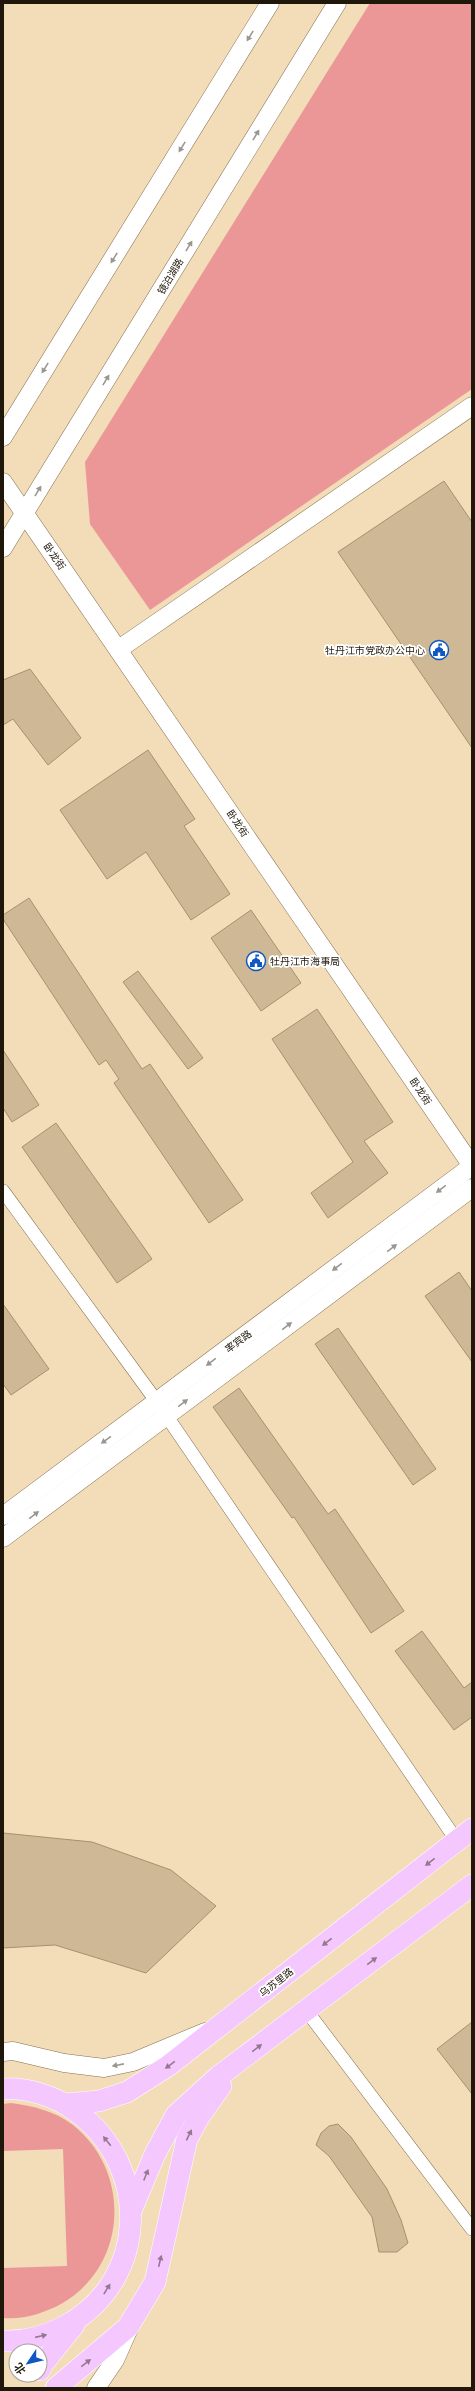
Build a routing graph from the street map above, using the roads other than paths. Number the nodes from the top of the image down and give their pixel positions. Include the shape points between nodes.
1 (270, 3) edge
2 (337, 3) edge
3 (472, 406) edge
4 (3, 437) edge
5 (3, 482) edge
6 (25, 514) junction
7 (3, 548) edge
8 (119, 649) junction
9 (472, 1166) edge
10 (472, 1188) edge
11 (3, 1191) edge
12 (162, 1409) junction
13 (3, 1516) edge
14 (3, 1538) edge
15 (465, 1835) edge
16 (472, 1885) edge
17 (306, 2010) junction
18 (219, 2026) junction
19 (3, 2052) edge
20 (240, 2060) junction
21 (3, 2089) edge
22 (66, 2104) junction
23 (131, 2211) junction
24 (472, 2229) edge
25 (81, 2317) junction
26 (133, 2319) junction
27 (3, 2341) edge
28 (48, 2358) edge
29 (56, 2388) edge
30 (96, 2388) edge

1 -> 4 street
6 -> 2 street, 镜泊湖路
3 - 8 street
5 - 6 street, 卧龙街
6 - 7 street, 镜泊湖路
6 - 8 street, 卧龙街
8 - 9 street, 卧龙街
9 -> 12 street, 率宾路
12 -> 10 street, 率宾路
11 - 12 street
12 -> 13 street, 率宾路
14 -> 12 street, 率宾路
12 - 15 street
15 -> 18 main road, 乌苏里路
17 -> 16 main road
20 -> 17 main road
17 - 24 street
18 -> 19 street via 133,2062 104,2068 64,2063 13,2051
18 -> 22 main road, 乌苏里路 via 168,2066 127,2092 99,2101
23 -> 20 main road via 155,2154 176,2115
26 -> 20 main road via 156,2282 187,2139 198,2117
21 - 22 main road via 38,2093
23 -> 22 main road via 126,2179 113,2149 92,2123
25 -> 23 main road via 103,2296 119,2270 129,2241
27 -> 25 main road via 17,2342 50,2334
25 - 28 main road
29 -> 26 main road via 128,2327
26 - 30 street via 115,2360

